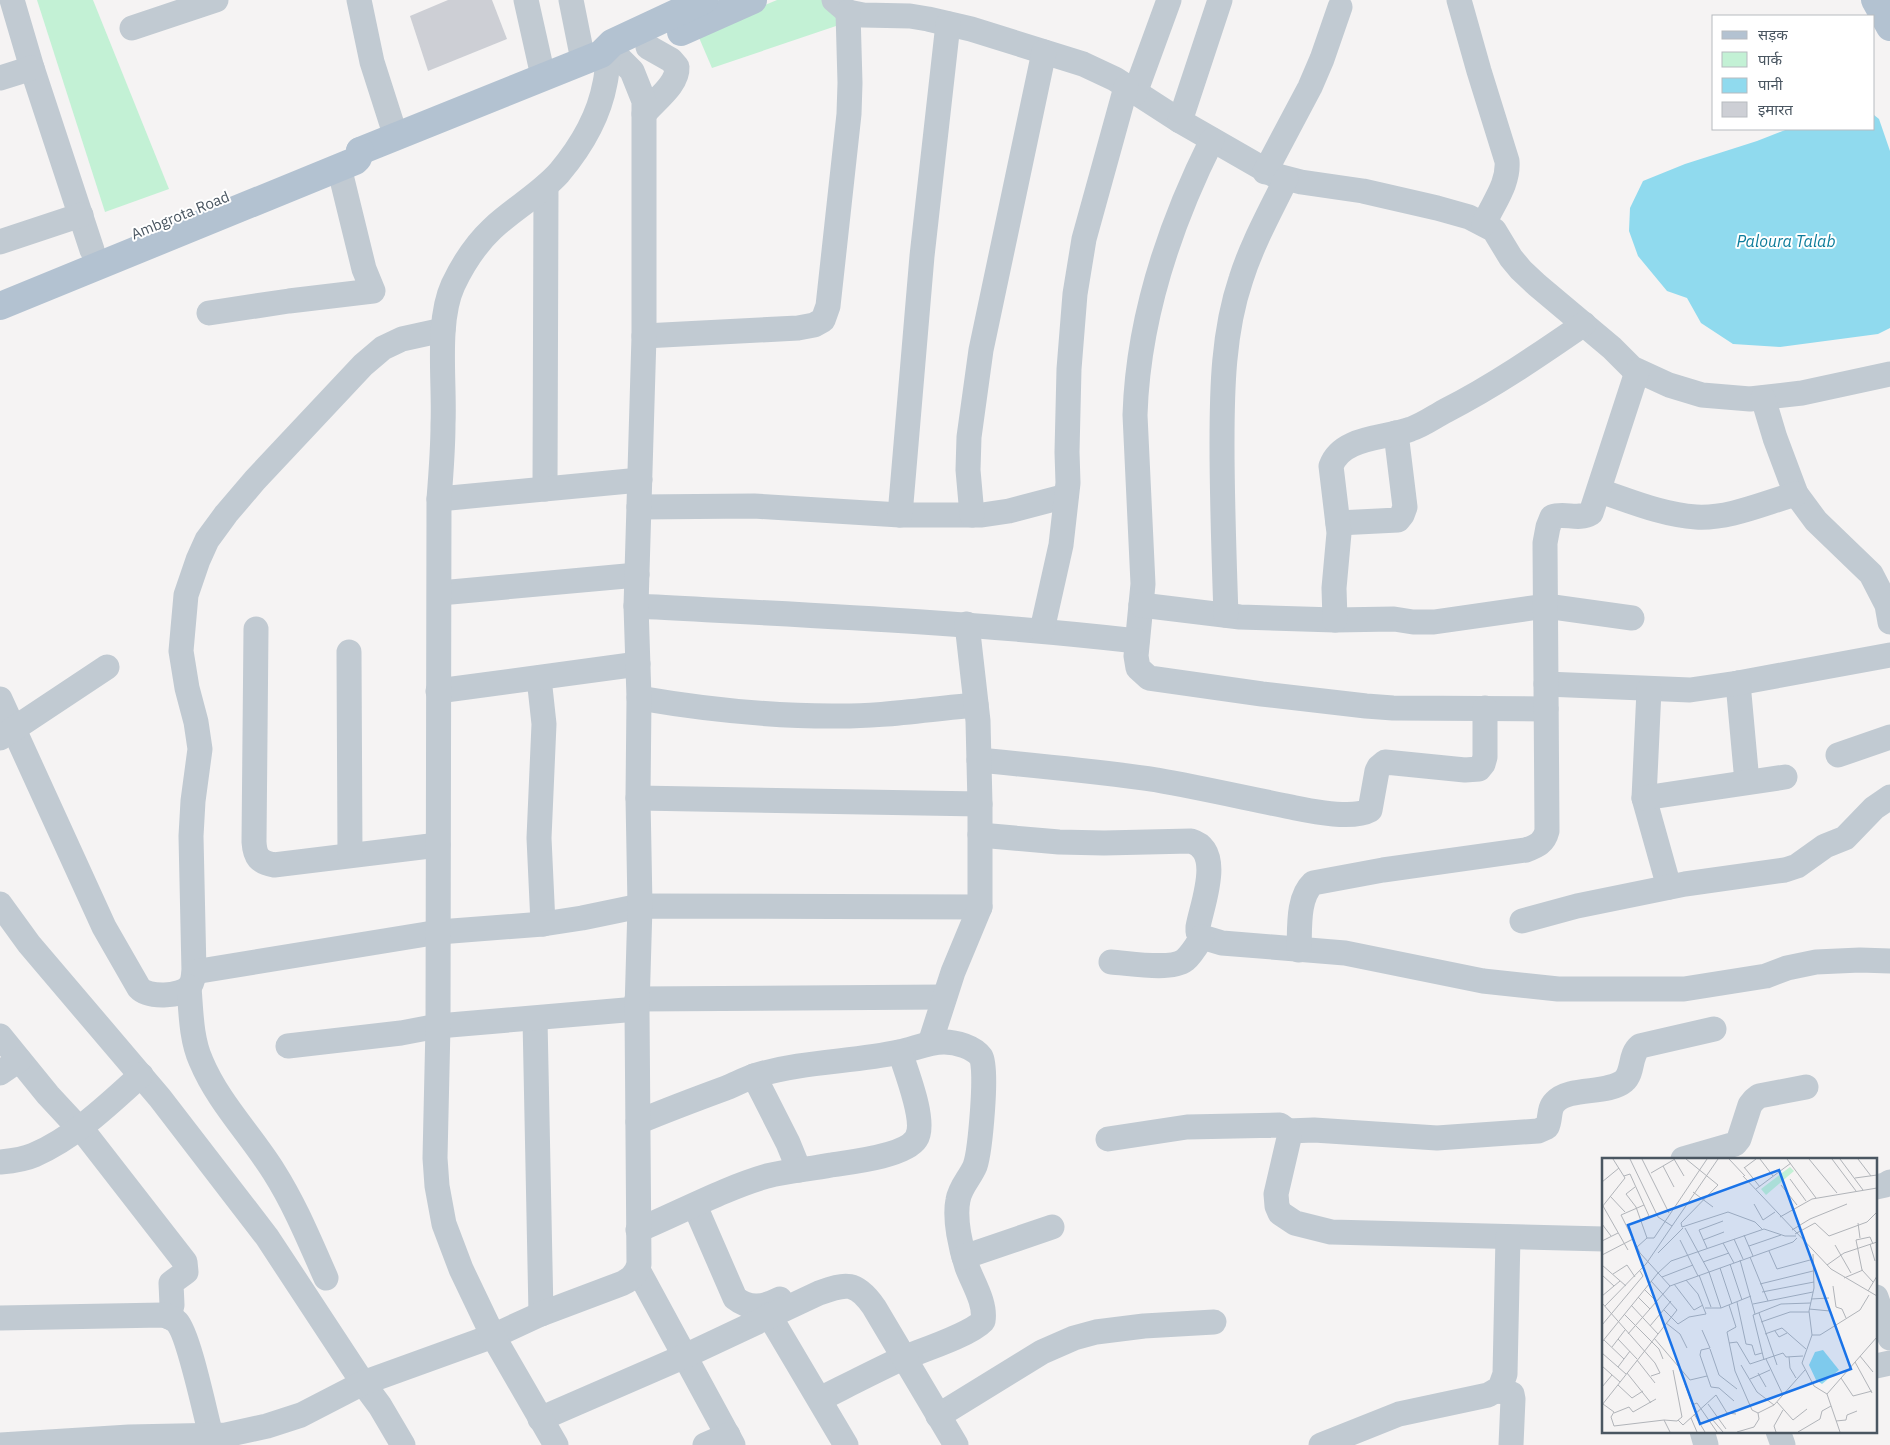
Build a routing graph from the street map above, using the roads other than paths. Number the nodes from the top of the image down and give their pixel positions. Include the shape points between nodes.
1 (12, 0) edge
2 (216, 0) edge
3 (359, 0) edge
4 (526, 0) edge
5 (571, 0) edge
6 (704, 0) edge
7 (753, 0) edge
8 (1168, 0) edge
9 (1220, 0) edge
10 (1459, 0) edge
11 (1875, 0) edge
12 (841, 6) edge
13 (1340, 7) dead end
14 (948, 24) junction
15 (1890, 27) edge
16 (132, 28) dead end
17 (648, 47) junction
18 (1044, 52) junction
19 (603, 58) junction
20 (32, 68) junction
21 (543, 76) junction
22 (0, 78) edge
23 (1130, 90) junction
24 (644, 114) junction
25 (1180, 121) junction
26 (396, 137) junction
27 (1212, 140) junction
28 (360, 151) junction
29 (339, 167) junction
30 (1275, 175) junction
31 (546, 186) junction
32 (81, 215) junction
33 (1484, 224) junction
34 (0, 242) edge
35 (92, 250) junction
36 (0, 287) edge
37 (0, 306) edge
38 (209, 313) dead end
39 (1584, 324) junction
40 (443, 330) junction
41 (644, 336) junction
42 (1637, 372) junction
43 (1890, 374) edge
44 (1763, 398) junction
45 (1396, 433) junction
46 (640, 480) junction
47 (545, 489) junction
48 (1600, 491) junction
49 (1796, 494) junction
50 (1066, 496) junction
51 (439, 499) junction
52 (639, 507) junction
53 (900, 515) junction
54 (972, 515) junction
55 (1338, 523) junction
56 (637, 575) junction
57 (440, 593) junction
58 (1141, 605) junction
59 (636, 606) junction
60 (1546, 606) junction
61 (1226, 615) junction
62 (1632, 618) dead end
63 (1335, 620) junction
64 (1890, 622) edge
65 (967, 624) junction
66 (256, 628) dead end
67 (1042, 630) junction
68 (1137, 641) junction
69 (349, 652) dead end
70 (1890, 655) edge
71 (638, 664) junction
72 (107, 668) dead end
73 (539, 678) junction
74 (1546, 684) junction
75 (1738, 684) junction
76 (1649, 690) junction
77 (438, 691) junction
78 (639, 698) junction
79 (0, 699) edge
80 (976, 705) junction
81 (1485, 708) junction
82 (1546, 710) junction
83 (7, 733) edge
84 (1890, 737) edge
85 (1838, 755) dead end
86 (979, 760) junction
87 (1785, 777) dead end
88 (1747, 782) junction
89 (1890, 796) edge
90 (638, 798) junction
91 (1644, 798) junction
92 (980, 804) junction
93 (980, 835) junction
94 (438, 845) junction
95 (350, 855) junction
96 (1669, 887) junction
97 (0, 904) edge
98 (640, 906) junction
99 (980, 906) junction
100 (1522, 921) dead end
101 (543, 924) junction
102 (439, 932) junction
103 (1202, 937) junction
104 (1299, 950) junction
105 (1890, 961) edge
106 (1111, 962) dead end
107 (191, 979) junction
108 (944, 997) junction
109 (637, 1004) junction
110 (535, 1019) junction
111 (438, 1026) junction
112 (1714, 1029) dead end
113 (0, 1036) edge
114 (930, 1043) junction
115 (288, 1046) dead end
116 (900, 1052) junction
117 (9, 1067) edge
118 (141, 1075) junction
119 (754, 1076) junction
120 (1806, 1087) dead end
121 (638, 1122) junction
122 (80, 1127) junction
123 (1288, 1131) junction
124 (1108, 1139) dead end
125 (1686, 1158) edge
126 (0, 1162) edge
127 (799, 1170) junction
128 (1890, 1182) edge
129 (1878, 1187) edge
130 (695, 1206) junction
131 (1052, 1227) dead end
132 (638, 1230) junction
133 (1508, 1237) junction
134 (1602, 1239) edge
135 (964, 1256) junction
136 (846, 1268) dead end
137 (638, 1270) junction
138 (326, 1278) dead end
139 (1878, 1302) edge
140 (542, 1314) junction
141 (769, 1316) junction
142 (169, 1317) junction
143 (0, 1318) edge
144 (1214, 1322) dead end
145 (1889, 1329) edge
146 (493, 1336) junction
147 (685, 1356) junction
148 (904, 1358) junction
149 (362, 1383) junction
150 (1496, 1391) junction
151 (820, 1399) junction
152 (938, 1416) junction
153 (540, 1420) junction
154 (1702, 1432) edge
155 (1778, 1432) edge
156 (211, 1435) junction
157 (731, 1440) edge
158 (129, 1441) edge
159 (0, 1445) edge
160 (403, 1445) edge
161 (556, 1445) edge
162 (705, 1445) edge
163 (846, 1445) edge
164 (956, 1445) edge
165 (1321, 1445) edge
166 (1512, 1445) edge
167 (1706, 1445) edge
168 (1783, 1445) edge

1 - 20 street
2 - 16 street
3 - 26 street via 372,62
4 - 21 street
5 - 19 street
6 - 19 main road via 612,43
7 - 17 main road
8 - 23 street
9 - 25 street
10 - 33 street via 1507,161 1506,179
11 - 15 main road
12 - 14 street via 872,16 910,16
12 - 41 street via 850,83 849,114 828,306 823,320 798,328
13 - 30 street
14 - 18 street
14 - 53 street via 922,256
17 - 19 main road
17 - 24 street via 671,60 678,72
18 - 23 street via 1100,71
18 - 54 street via 979,360 969,437
19 - 21 main road
19 - 24 street via 632,71 644,101
19 - 31 street via 605,85 592,122 576,151
20 - 22 street
20 - 32 street
21 - 26 main road
23 - 25 street
23 - 50 street via 1084,239 1075,294 1069,369
24 - 41 street
25 - 27 street
26 - 28 main road
27 - 30 street
27 - 58 street via 1192,180 1162,260 1136,386
28 - 29 main road via 358,158
28 - 35 main road, Ambgrota Road via 345,148
29 - 37 main road
29 - 38 street via 364,269 373,291
30 - 33 street via 1454,212
30 - 61 street via 1240,279 1227,344 1222,397
31 - 40 street via 491,230 477,247 453,286
31 - 47 street
32 - 34 street
32 - 35 street
33 - 39 street via 1494,230 1521,270
35 - 36 main road, Ambgrota Road
39 - 42 street
39 - 45 street via 1497,383 1411,429
40 - 51 street
40 - 107 street via 402,339 383,348 363,365 226,514 207,540 198,560 186,595 181,651 200,749 192,801
41 - 46 street
42 - 44 street via 1669,386 1702,395
42 - 48 street
43 - 44 street
44 - 49 street
45 - 55 street via 1354,444 1334,458 1331,466
45 - 55 street via 1405,507 1402,515 1398,520
46 - 47 street
46 - 52 street
47 - 51 street
48 - 49 street via 1678,515 1697,517 1727,514
48 - 60 street via 1591,513 1585,517 1558,515 1550,521 1546,543
49 - 64 street via 1816,521 1871,574 1887,606
50 - 54 street via 1009,511
50 - 67 street via 1061,545
51 - 57 street
52 - 53 street via 754,506
52 - 56 street
53 - 54 street
55 - 63 street
56 - 57 street
56 - 59 street
57 - 77 street
58 - 61 street
58 - 68 street
59 - 65 street
59 - 71 street
60 - 62 street
60 - 63 street via 1434,622 1384,618
60 - 74 street
61 - 63 street
65 - 67 street
65 - 80 street
66 - 95 street via 255,852 259,860 274,865
67 - 68 street
68 - 81 street via 1138,668 1149,678 1366,706
69 - 95 street
70 - 75 street
71 - 73 street
71 - 78 street
72 - 83 street
73 - 77 street
73 - 101 street via 544,724 540,838
74 - 76 street
74 - 82 street
75 - 76 street via 1690,690
75 - 88 street
76 - 91 street
77 - 94 street
78 - 80 street via 719,710 833,716
78 - 90 street
79 - 83 street
80 - 86 street
81 - 82 street
81 - 86 street via 1485,757 1480,769 1385,762 1378,767 1370,810 1361,813 1312,811 1214,790 1107,773
82 - 104 street via 1547,831 1542,843 1526,850 1313,883 1303,902
83 - 107 street via 104,927 139,988 155,995 175,993 184,991
84 - 85 street
86 - 92 street
87 - 88 street
88 - 91 street
89 - 96 street via 1845,838 1818,850 1798,866
90 - 92 street
90 - 98 street
91 - 96 street
92 - 93 street
93 - 99 street
93 - 103 street via 1060,842 1178,840 1198,843 1204,848 1209,863 1198,927
94 - 95 street
94 - 102 street
96 - 100 street
97 - 118 street via 29,944
98 - 99 street
98 - 101 street
98 - 109 street
99 - 108 street
101 - 102 street
102 - 107 street
102 - 111 street
103 - 104 street via 1222,943
103 - 106 street via 1188,957 1174,965
104 - 105 street via 1345,954 1483,981 1558,989 1611,990 1714,986 1816,962
107 - 138 street via 192,1020 201,1061 224,1102 283,1186
108 - 109 street
108 - 114 street
109 - 110 street
109 - 121 street
110 - 111 street
110 - 140 street
111 - 115 street
111 - 146 street via 437,1186 444,1224
112 - 123 street via 1640,1046 1633,1055 1624,1081 1559,1098 1552,1107 1547,1127 1538,1131 1437,1138
113 - 117 street
114 - 116 street
114 - 135 street via 956,1044 975,1051 982,1059 979,1152 958,1200 958,1232
116 - 119 street via 796,1066
116 - 127 street via 920,1130 912,1144 890,1154
117 - 122 street
118 - 122 street
118 - 149 street via 267,1237
119 - 121 street
119 - 127 street
120 - 125 street via 1759,1096 1750,1105 1735,1144
121 - 132 street
122 - 126 street via 33,1156
122 - 142 street via 186,1265 184,1274 171,1283
123 - 124 street via 1280,1125 1187,1127
123 - 133 street via 1276,1194 1280,1213 1295,1223 1331,1232
127 - 130 street via 741,1185
128 - 129 street
130 - 132 street
130 - 136 street via 730,1291 742,1304 750,1307 777,1301
131 - 135 street
132 - 137 street
133 - 134 street
133 - 150 street via 1505,1374
135 - 148 street via 982,1306 983,1320 956,1336
137 - 140 street via 628,1281
137 - 147 street
139 - 145 street
140 - 146 street
141 - 147 street
141 - 148 street via 840,1286 854,1287 867,1297
141 - 151 street
142 - 143 street
142 - 156 street via 177,1322 186,1343
144 - 152 street via 1144,1326 1074,1338 1042,1352
146 - 149 street
146 - 153 street
147 - 153 street
147 - 157 street
148 - 151 street
148 - 152 street
149 - 156 street via 302,1415 236,1433
149 - 160 street
150 - 165 street via 1398,1414
150 - 166 street via 1512,1394
151 - 163 street
152 - 164 street
153 - 161 street
154 - 167 street
155 - 168 street
156 - 158 street
157 - 162 street
158 - 159 street

